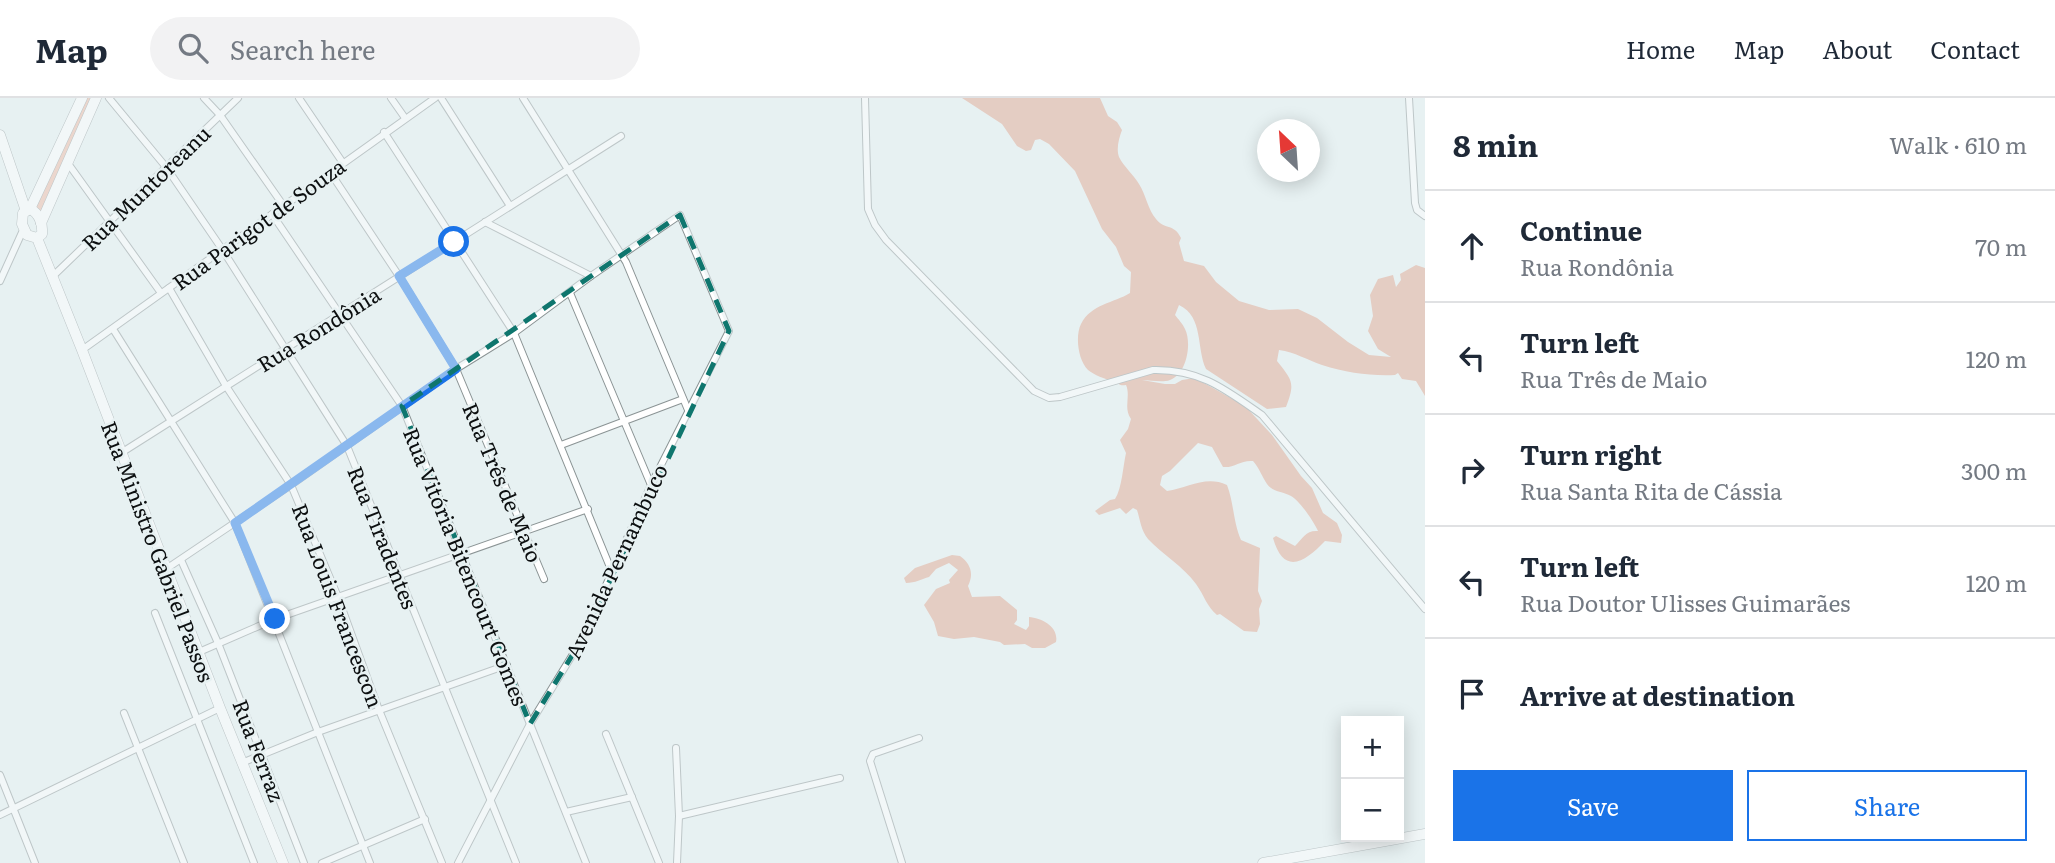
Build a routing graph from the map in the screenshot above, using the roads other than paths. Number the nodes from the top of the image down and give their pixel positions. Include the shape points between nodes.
1 (82, 98) edge
2 (96, 98) edge
3 (109, 98) edge
4 (204, 98) edge
5 (239, 98) edge
6 (299, 98) edge
7 (391, 98) edge
8 (438, 98) edge
9 (523, 98) edge
10 (865, 98) edge
11 (1409, 98) edge
12 (220, 115) junction
13 (405, 118) junction
14 (384, 132) junction
15 (0, 135) edge
16 (621, 136) dead end
17 (67, 162) junction
18 (343, 163) junction
19 (166, 167) junction
20 (566, 170) junction
21 (330, 172) junction
22 (283, 205) junction
23 (510, 206) junction
24 (28, 210) junction
25 (272, 214) junction
26 (1425, 216) edge
27 (111, 220) junction
28 (485, 222) junction
29 (41, 223) junction
30 (24, 228) junction
31 (37, 238) junction
32 (454, 242) junction
33 (222, 249) junction
34 (621, 256) junction
35 (399, 276) junction
36 (591, 276) junction
37 (52, 277) junction
38 (0, 281) edge
39 (169, 288) junction
40 (161, 293) junction
41 (569, 293) junction
42 (341, 313) junction
43 (113, 328) junction
44 (514, 333) junction
45 (285, 349) junction
46 (82, 350) junction
47 (456, 369) junction
48 (226, 386) junction
49 (683, 399) junction
50 (402, 406) junction
51 (688, 410) junction
52 (171, 421) junction
53 (624, 421) junction
54 (561, 445) junction
55 (347, 446) junction
56 (121, 453) junction
57 (291, 485) junction
58 (651, 485) junction
59 (588, 509) junction
60 (235, 523) junction
61 (526, 531) junction
62 (462, 552) junction
63 (181, 560) junction
64 (166, 569) junction
65 (612, 572) junction
66 (399, 574) junction
67 (544, 579) dead end
68 (338, 597) junction
69 (1425, 609) edge
70 (155, 613) dead end
71 (275, 619) junction
72 (218, 643) junction
73 (199, 652) junction
74 (507, 665) junction
75 (444, 686) junction
76 (220, 708) junction
77 (379, 710) junction
78 (124, 713) dead end
79 (197, 719) junction
80 (530, 724) junction
81 (318, 732) junction
82 (606, 734) dead end
83 (919, 738) dead end
84 (138, 748) junction
85 (676, 748) dead end
86 (262, 754) junction
87 (244, 762) junction
88 (0, 775) edge
89 (840, 778) dead end
90 (632, 797) junction
91 (491, 800) junction
92 (13, 808) junction
93 (566, 812) junction
94 (0, 815) edge
95 (679, 817) junction
96 (425, 819) junction
97 (1425, 834) edge
98 (363, 846) junction
99 (35, 863) edge
100 (184, 863) edge
101 (254, 863) edge
102 (283, 863) edge
103 (304, 863) edge
104 (322, 863) edge
105 (370, 863) edge
106 (442, 863) edge
107 (458, 863) edge
108 (516, 863) edge
109 (586, 863) edge
110 (659, 863) edge
111 (677, 863) edge
112 (902, 863) edge
113 (1263, 863) edge

1 - 24 main road
2 - 17 main road
3 - 19 street, Rua Tiradentes
4 - 12 street
5 - 12 street, Rua Muntoreanu
6 - 18 street
7 - 13 street
8 - 13 street, Rua Parigot de Souza
8 - 23 street
9 - 20 street
10 - 69 street via 868,209 875,225 1034,391 1060,397 1153,370 1190,373 1228,391 1262,415
11 - 26 street via 1415,203
12 - 19 street, Rua Muntoreanu
12 - 22 street
13 - 14 street, Rua Parigot de Souza
14 - 18 street, Rua Parigot de Souza
14 - 32 street
15 - 24 main road
16 - 20 street, Rua Rondônia
17 - 27 street
17 - 29 main road
18 - 21 street, Rua Parigot de Souza
19 - 27 street, Rua Muntoreanu
19 - 33 street, Rua Tiradentes
20 - 23 street, Rua Rondônia
20 - 34 street
21 - 22 street, Rua Parigot de Souza
21 - 35 street, Rua Três de Maio
22 - 25 street, Rua Parigot de Souza
23 - 28 street, Rua Rondônia
24 - 29 main road via 36,213
24 - 30 main road via 21,218
25 - 33 street, Rua Parigot de Souza
25 - 42 street, Rua Vitória Bitencourt Gomes
27 - 37 street, Rua Muntoreanu
27 - 40 street
28 - 32 street, Rua Rondônia
28 - 36 street
29 - 31 main road
30 - 31 main road via 27,235
30 - 38 street
31 - 37 main road, Rua Ministro Gabriel Passos
32 - 35 street, Rua Rondônia
32 - 44 street
33 - 39 street, Rua Parigot de Souza
33 - 45 street, Rua Tiradentes
34 - 36 street
34 - 49 street
34 - 51 street, Avenida Pernambuco via 680,215 729,331
35 - 42 street, Rua Rondônia
35 - 47 street, Rua Três de Maio
36 - 41 street
37 - 46 main road, Rua Ministro Gabriel Passos
39 - 40 street, Rua Parigot de Souza
39 - 48 street, Rua Louis Francescon
40 - 43 street, Rua Parigot de Souza
41 - 44 street
41 - 53 street
42 - 45 street, Rua Rondônia
42 - 50 street, Rua Vitória Bitencourt Gomes
43 - 46 street, Rua Parigot de Souza
43 - 52 street
44 - 47 street
44 - 54 street
45 - 48 street, Rua Rondônia
45 - 55 street, Rua Tiradentes
46 - 56 main road, Rua Ministro Gabriel Passos
47 - 50 street
47 - 61 street, Rua Três de Maio
48 - 52 street, Rua Rondônia
48 - 57 street, Rua Louis Francescon
49 - 51 street
49 - 53 street
50 - 55 street
50 - 62 street, Rua Vitória Bitencourt Gomes
51 - 58 street, Avenida Pernambuco
52 - 56 street, Rua Rondônia
52 - 60 street
53 - 54 street
53 - 58 street
54 - 59 street
55 - 57 street
55 - 66 street, Rua Tiradentes
56 - 64 main road, Rua Ministro Gabriel Passos
57 - 60 street
57 - 68 street, Rua Louis Francescon
58 - 65 street, Avenida Pernambuco
59 - 61 street
59 - 65 street
60 - 63 street
60 - 71 street
61 - 62 street
61 - 67 street, Rua Três de Maio
62 - 66 street
62 - 74 street, Rua Vitória Bitencourt Gomes
63 - 64 street
63 - 72 street, Rua Ferraz
64 - 73 main road, Rua Ministro Gabriel Passos
65 - 80 street, Avenida Pernambuco via 581,641
66 - 68 street
66 - 75 street, Rua Tiradentes
68 - 71 street
68 - 77 street, Rua Louis Francescon
70 - 79 street
71 - 72 street
71 - 81 street
72 - 73 street
72 - 86 street, Rua Ferraz
73 - 76 main road, Rua Ministro Gabriel Passos
74 - 75 street
74 - 80 street, Rua Vitória Bitencourt Gomes
75 - 77 street
75 - 91 street, Rua Tiradentes
76 - 79 street
76 - 87 main road, Rua Ministro Gabriel Passos
77 - 81 street
77 - 96 street, Rua Louis Francescon
78 - 84 street
79 - 84 street
79 - 101 street
80 - 91 street, Avenida Pernambuco
80 - 93 street, Rua Vitória Bitencourt Gomes
81 - 86 street
81 - 98 street
82 - 90 street
83 - 112 street via 873,754 870,761
84 - 92 street
84 - 100 street
85 - 95 street
86 - 87 street
86 - 103 street, Rua Ferraz
87 - 102 main road, Rua Ministro Gabriel Passos
88 - 92 street
89 - 95 street
90 - 93 street
90 - 110 street
91 - 107 street, Avenida Pernambuco
91 - 108 street, Rua Tiradentes
92 - 94 street
92 - 99 street
93 - 109 street, Rua Vitória Bitencourt Gomes
95 - 111 street
96 - 98 street
96 - 106 street, Rua Louis Francescon
97 - 113 main road
98 - 104 street
98 - 105 street

